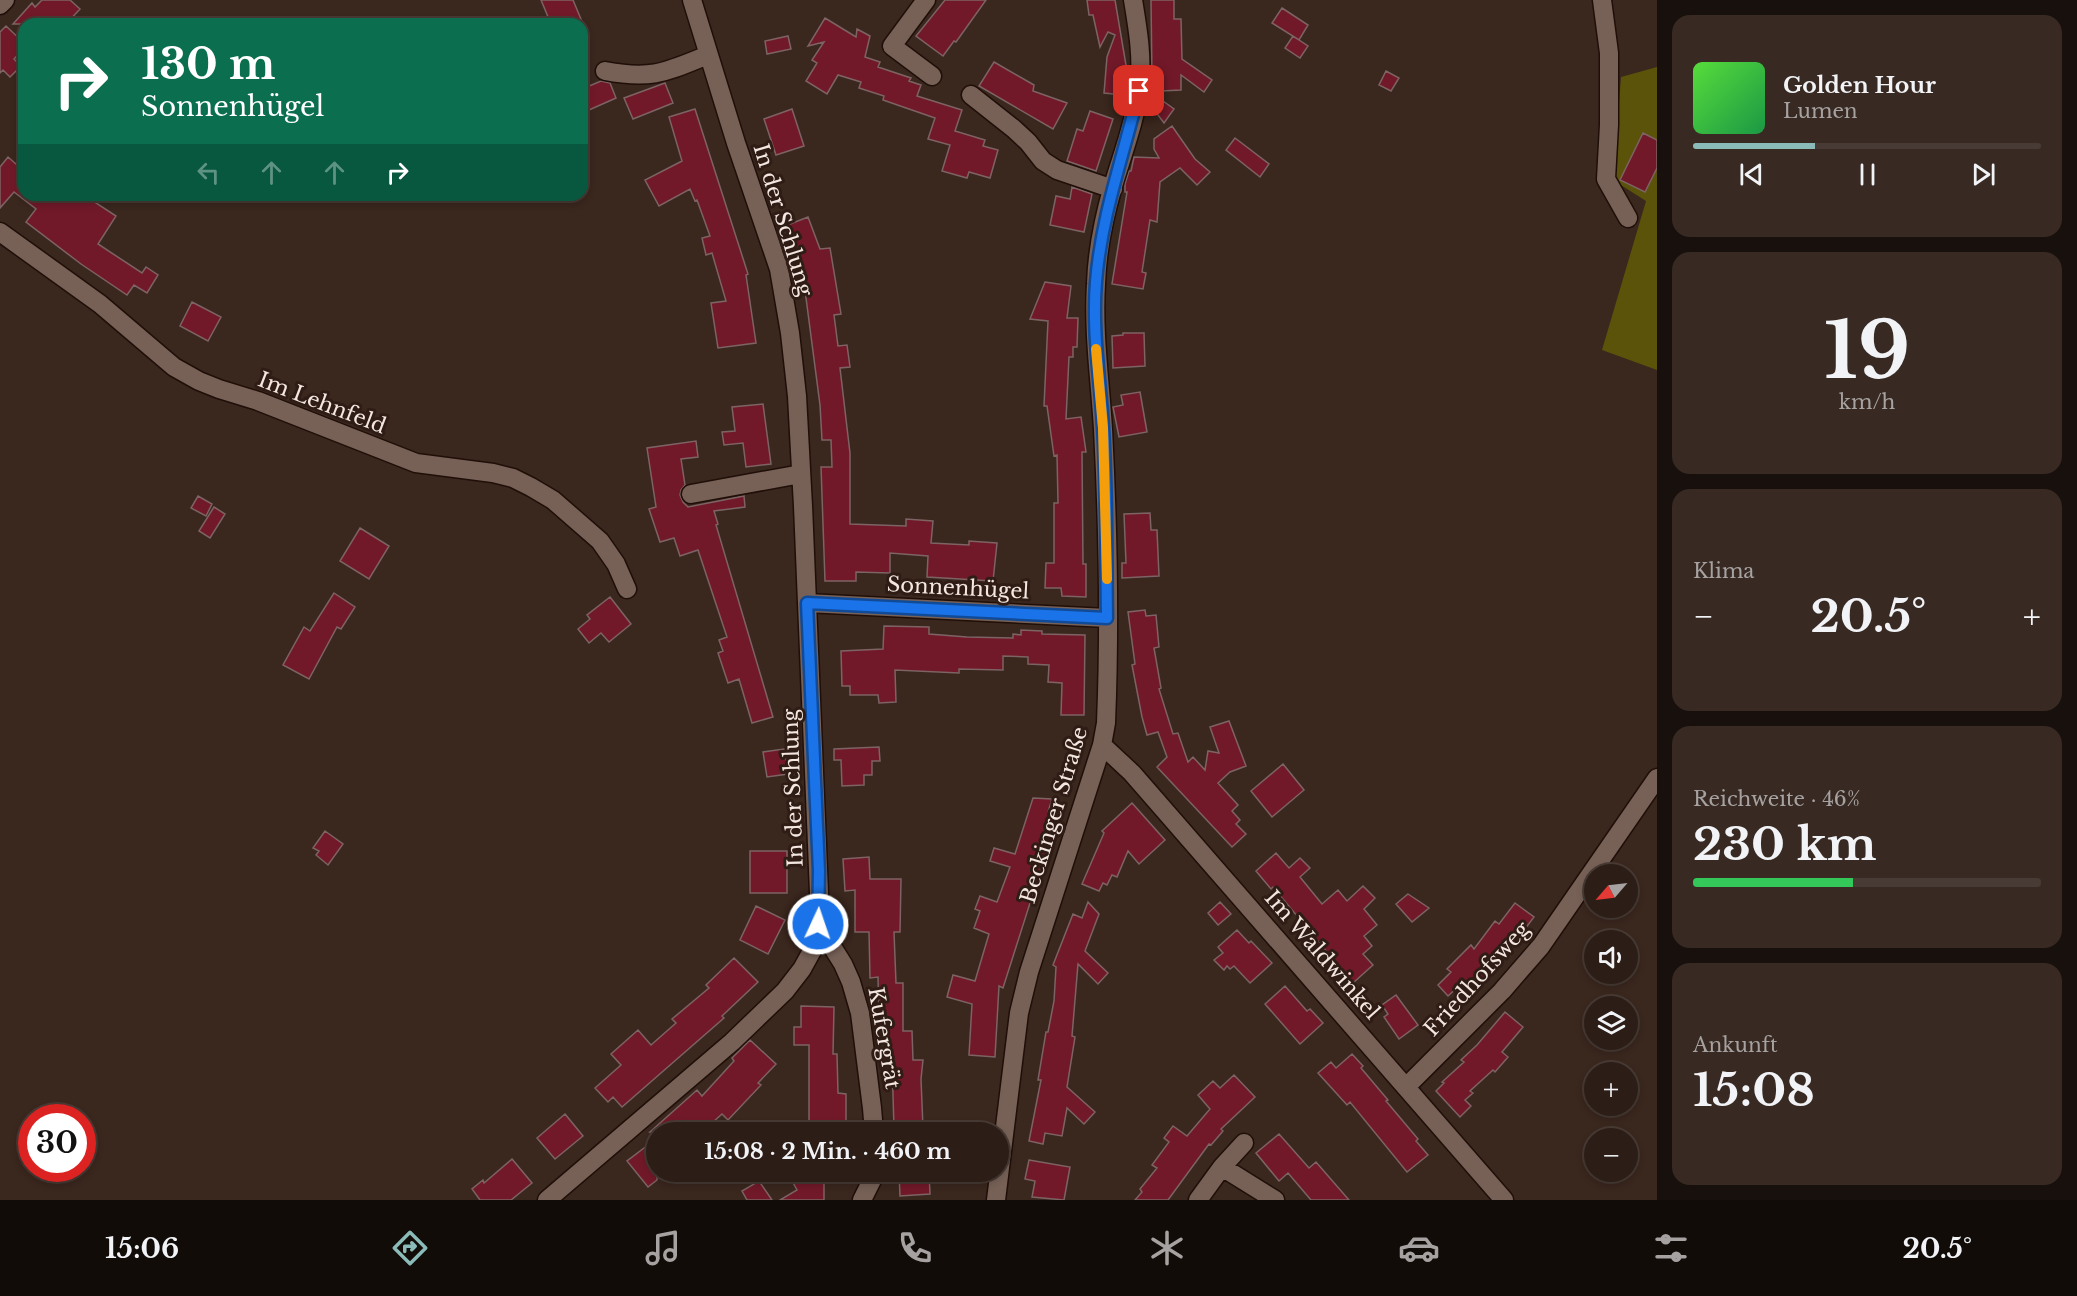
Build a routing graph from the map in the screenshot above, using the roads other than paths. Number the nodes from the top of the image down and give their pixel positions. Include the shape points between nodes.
1 (5, 0) edge
2 (692, 0) edge
3 (926, 0) edge
4 (1133, 0) edge
5 (1602, 0) edge
6 (0, 5) edge
7 (708, 55) junction
8 (605, 70) dead end
9 (932, 76) dead end
10 (971, 96) dead end
11 (1113, 189) junction
12 (1628, 218) dead end
13 (0, 232) edge
14 (801, 474) junction
15 (691, 494) dead end
16 (627, 589) dead end
17 (807, 603) junction
18 (1107, 618) junction
19 (1102, 745) junction
20 (1657, 778) edge
21 (818, 924) junction
22 (1407, 1086) junction
23 (873, 1122) edge
24 (1244, 1143) dead end
25 (1222, 1167) junction
26 (871, 1182) edge
27 (1497, 1197) edge
28 (547, 1200) edge
29 (862, 1200) edge
30 (996, 1200) edge
31 (1198, 1200) edge
32 (1275, 1200) edge

1 - 6 street
2 - 7 street, In der Schlung
3 - 9 street via 892,46
4 - 11 street, Beckinger Straße via 1141,63 1139,91
5 - 12 street via 1609,53 1606,179
7 - 8 street via 660,73 629,75
7 - 14 street, In der Schlung via 784,295
10 - 11 street via 1014,129 1056,170
11 - 18 street, Beckinger Straße via 1095,293 1103,428
13 - 16 street, Im Lehnfeld via 100,304 174,367 199,381 416,463 493,473 531,487 553,500 600,541
14 - 15 street
14 - 17 street, In der Schlung
17 - 18 street, Sonnenhügel
17 - 21 street, In der Schlung
18 - 19 street, Beckinger Straße via 1106,723
19 - 22 street, Im Waldwinkel via 1132,773
19 - 30 street, Beckinger Straße via 1019,1013
20 - 22 street, Friedhofsweg via 1541,946
21 - 23 street, Kufergrät via 843,964 860,1013
21 - 28 street, In der Schlung via 813,949 802,969 768,1009
22 - 27 street, Im Waldwinkel
24 - 25 street
25 - 31 street
25 - 32 street
26 - 29 street

